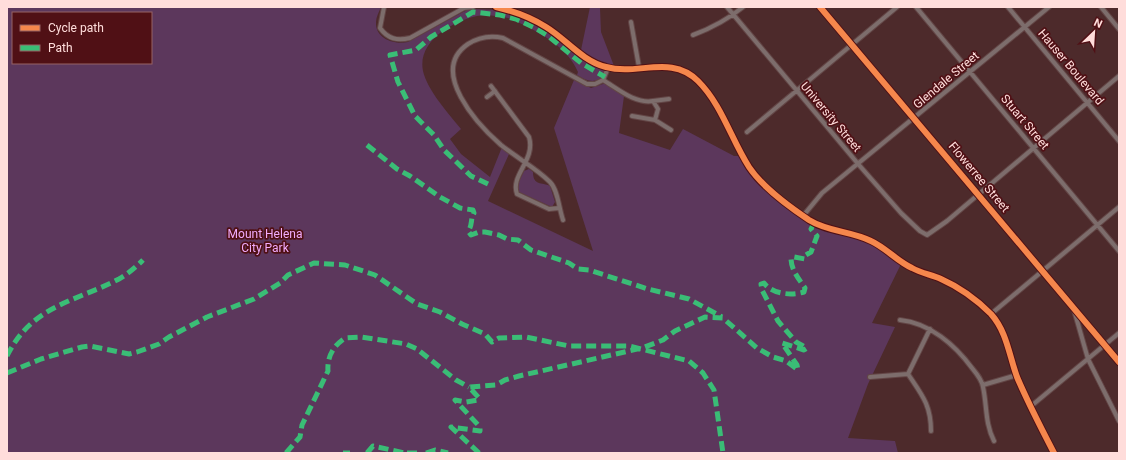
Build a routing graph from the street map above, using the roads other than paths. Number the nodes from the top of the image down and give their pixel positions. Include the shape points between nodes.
1 (384, 7) edge
2 (473, 7) edge
3 (496, 7) edge
4 (727, 7) edge
5 (743, 7) edge
6 (820, 7) edge
7 (896, 7) edge
8 (916, 7) edge
9 (1008, 7) edge
10 (1049, 7) edge
11 (1101, 7) edge
12 (733, 15) junction
13 (631, 22) dead end
14 (1025, 27) junction
15 (1119, 29) edge
16 (693, 35) dead end
17 (853, 43) junction
18 (608, 68) junction
19 (639, 68) junction
20 (970, 72) junction
21 (1119, 76) edge
22 (603, 80) junction
23 (491, 86) dead end
24 (495, 91) junction
25 (797, 92) junction
26 (487, 97) dead end
27 (669, 99) dead end
28 (653, 101) junction
29 (1088, 102) junction
30 (632, 116) dead end
31 (916, 118) junction
32 (655, 120) junction
33 (671, 130) dead end
34 (747, 132) dead end
35 (1119, 141) edge
36 (1033, 148) junction
37 (524, 163) junction
38 (859, 165) junction
39 (978, 194) junction
40 (1119, 207) edge
41 (559, 208) junction
42 (803, 216) junction
43 (563, 220) dead end
44 (1097, 224) junction
45 (1119, 251) edge
46 (1042, 270) junction
47 (1074, 307) junction
48 (991, 314) junction
49 (900, 320) dead end
50 (930, 330) junction
51 (1119, 333) edge
52 (1105, 345) junction
53 (1088, 359) junction
54 (1119, 362) edge
55 (908, 374) junction
56 (1017, 375) junction
57 (870, 377) dead end
58 (983, 385) junction
59 (1030, 407) junction
60 (1119, 420) edge
61 (931, 431) dead end
62 (994, 441) dead end
63 (1054, 453) edge

1 - 2 street via 380,28 390,38 401,40 410,38 464,8
3 - 18 street via 527,17 546,27 585,57
4 - 12 street, University Street
5 - 12 street
6 - 17 street, Flowerree Street
7 - 17 street
8 - 20 street, Stuart Street
9 - 14 street, Hauser Boulevard
10 - 14 street, Glendale Street
11 - 15 street
12 - 16 street via 711,29
12 - 25 street, University Street
13 - 19 street
14 - 20 street, Glendale Street
14 - 29 street, Hauser Boulevard
17 - 25 street
17 - 31 street, Flowerree Street
18 - 19 street
18 - 22 street
19 - 42 street via 669,66 686,72 697,80 711,98 750,169 759,180
20 - 31 street, Glendale Street
20 - 36 street, Stuart Street
21 - 29 street
22 - 28 street via 642,102
22 - 37 street via 587,84 498,37 477,39 461,50 453,70 459,94 500,144
23 - 24 street
24 - 26 street
24 - 37 street via 529,137 531,150
25 - 34 street
25 - 38 street, University Street
27 - 28 street
28 - 32 street via 658,109
29 - 35 street, Hauser Boulevard
29 - 36 street
30 - 32 street
31 - 38 street, Glendale Street
31 - 39 street, Flowerree Street
32 - 33 street
36 - 39 street
36 - 44 street, Stuart Street
37 - 41 street via 551,184
37 - 41 street via 516,185 517,194 549,209
38 - 39 street, University Street via 901,213 925,235 933,232
38 - 42 street, Glendale Street via 822,193
39 - 46 street, Flowerree Street
40 - 44 street
41 - 43 street
42 - 48 street via 828,229 871,241 914,269 956,286
44 - 45 street, Stuart Street
44 - 46 street
46 - 47 street, Flowerree Street
46 - 48 street
47 - 52 street, Flowerree Street
47 - 53 street
48 - 56 street via 1000,324
49 - 50 street via 917,323
50 - 55 street
50 - 58 street via 953,345
51 - 52 street
52 - 53 street
52 - 54 street, Flowerree Street
53 - 59 street
53 - 60 street
55 - 57 street
55 - 61 street via 927,404 931,417
56 - 58 street
56 - 59 street
58 - 62 street via 988,425
59 - 63 street

